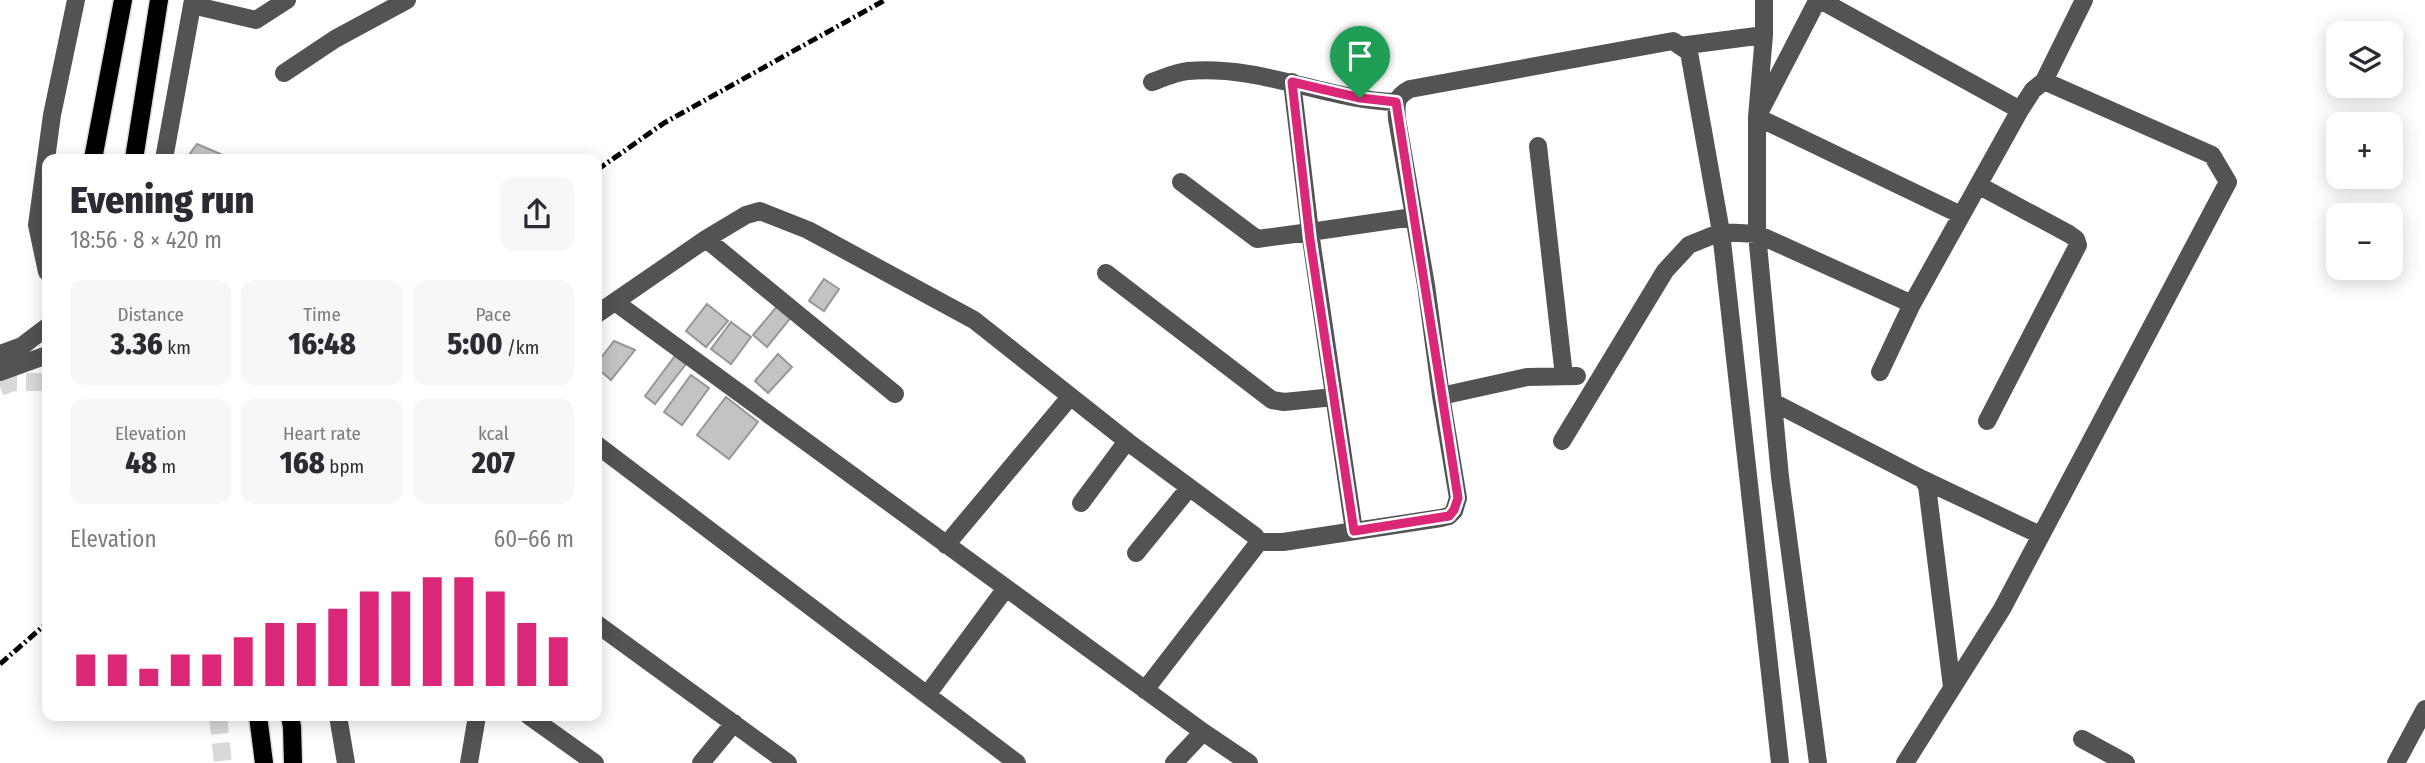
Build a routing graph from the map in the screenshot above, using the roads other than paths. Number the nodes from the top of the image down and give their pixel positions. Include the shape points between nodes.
1 (76, 0) edge
2 (122, 0) edge
3 (159, 0) edge
4 (407, 0) edge
5 (1763, 0) edge
6 (285, 1) edge
7 (1825, 1) edge
8 (2078, 2) edge
9 (192, 3) edge
10 (1764, 35) junction
11 (1680, 46) junction
12 (284, 73) dead end
13 (2044, 81) junction
14 (1152, 82) dead end
15 (1292, 82) junction
16 (1396, 102) junction
17 (2020, 110) junction
18 (1757, 117) junction
19 (1538, 146) dead end
20 (47, 154) edge
21 (94, 154) edge
22 (135, 154) edge
23 (165, 154) edge
24 (1181, 182) dead end
25 (1978, 186) junction
26 (42, 189) edge
27 (1961, 215) junction
28 (1413, 217) junction
29 (1310, 232) junction
30 (1721, 233) junction
31 (1757, 234) junction
32 (706, 239) junction
33 (42, 248) edge
34 (1106, 273) dead end
35 (615, 302) junction
36 (1912, 304) junction
37 (602, 311) edge
38 (42, 331) edge
39 (0, 354) edge
40 (42, 357) edge
41 (0, 372) edge
42 (1880, 372) dead end
43 (895, 394) dead end
44 (1441, 396) junction
45 (1070, 397) junction
46 (1334, 397) junction
47 (1773, 402) junction
48 (1987, 421) dead end
49 (1127, 441) junction
50 (1562, 442) dead end
51 (602, 448) edge
52 (1922, 479) junction
53 (1189, 488) junction
54 (1081, 503) dead end
55 (1354, 531) junction
56 (2040, 535) junction
57 (1259, 542) junction
58 (946, 545) junction
59 (1136, 553) dead end
60 (1006, 588) junction
61 (602, 628) edge
62 (1952, 687) junction
63 (1145, 690) junction
64 (927, 695) junction
65 (2425, 709) edge
66 (259, 721) edge
67 (291, 721) edge
68 (339, 721) edge
69 (476, 721) edge
70 (535, 721) edge
71 (734, 723) junction
72 (1203, 732) junction
73 (2082, 739) dead end
74 (582, 759) edge
75 (264, 763) edge
76 (293, 763) edge
77 (346, 763) edge
78 (469, 763) edge
79 (701, 763) edge
80 (788, 763) edge
81 (1017, 763) edge
82 (1174, 763) edge
83 (1249, 763) edge
84 (1780, 763) edge
85 (1818, 763) edge
86 (1905, 763) edge
87 (2126, 763) edge
88 (2396, 763) edge

1 - 20 street
2 - 21 main road
3 - 22 main road
4 - 12 street
5 - 10 street
6 - 9 street via 256,20
7 - 17 street
7 - 18 street via 1815,5
8 - 13 street
9 - 23 street
10 - 11 street
10 - 18 street
11 - 16 street via 1673,41 1410,89
11 - 30 street via 1689,52
13 - 17 street
13 - 56 street via 2212,155 2228,182
14 - 15 street via 1186,71 1249,73
15 - 16 street
15 - 29 street
16 - 28 street
17 - 25 street
18 - 27 street
18 - 31 street
19 - 44 street via 1571,376 1527,377
24 - 29 street via 1257,239
25 - 27 street
25 - 48 street via 2069,234 2078,245
26 - 33 street via 37,225
27 - 36 street
28 - 29 street
28 - 44 street
29 - 46 street
30 - 31 street
30 - 50 street via 1689,245 1665,271
30 - 84 street
31 - 36 street
31 - 47 street
32 - 35 street
32 - 43 street
32 - 45 street via 751,212 784,218 974,320
34 - 46 street via 1272,400
35 - 37 street
35 - 58 street
36 - 42 street
38 - 39 street via 22,346
40 - 41 street
44 - 55 street via 1458,498 1454,510 1441,518
45 - 49 street
45 - 58 street
46 - 55 street
47 - 52 street
47 - 85 street
49 - 53 street
49 - 54 street
51 - 64 street
52 - 56 street
52 - 62 street via 1927,486
53 - 57 street
53 - 59 street
55 - 57 street
56 - 62 street via 2002,609
57 - 63 street
58 - 60 street
60 - 63 street
60 - 64 street
61 - 71 street
62 - 86 street
63 - 72 street
64 - 81 street
65 - 88 street
66 - 75 main road
67 - 76 main road
68 - 77 street
69 - 78 street
70 - 74 street
71 - 79 street
71 - 80 street
72 - 82 street
72 - 83 street
73 - 87 street

